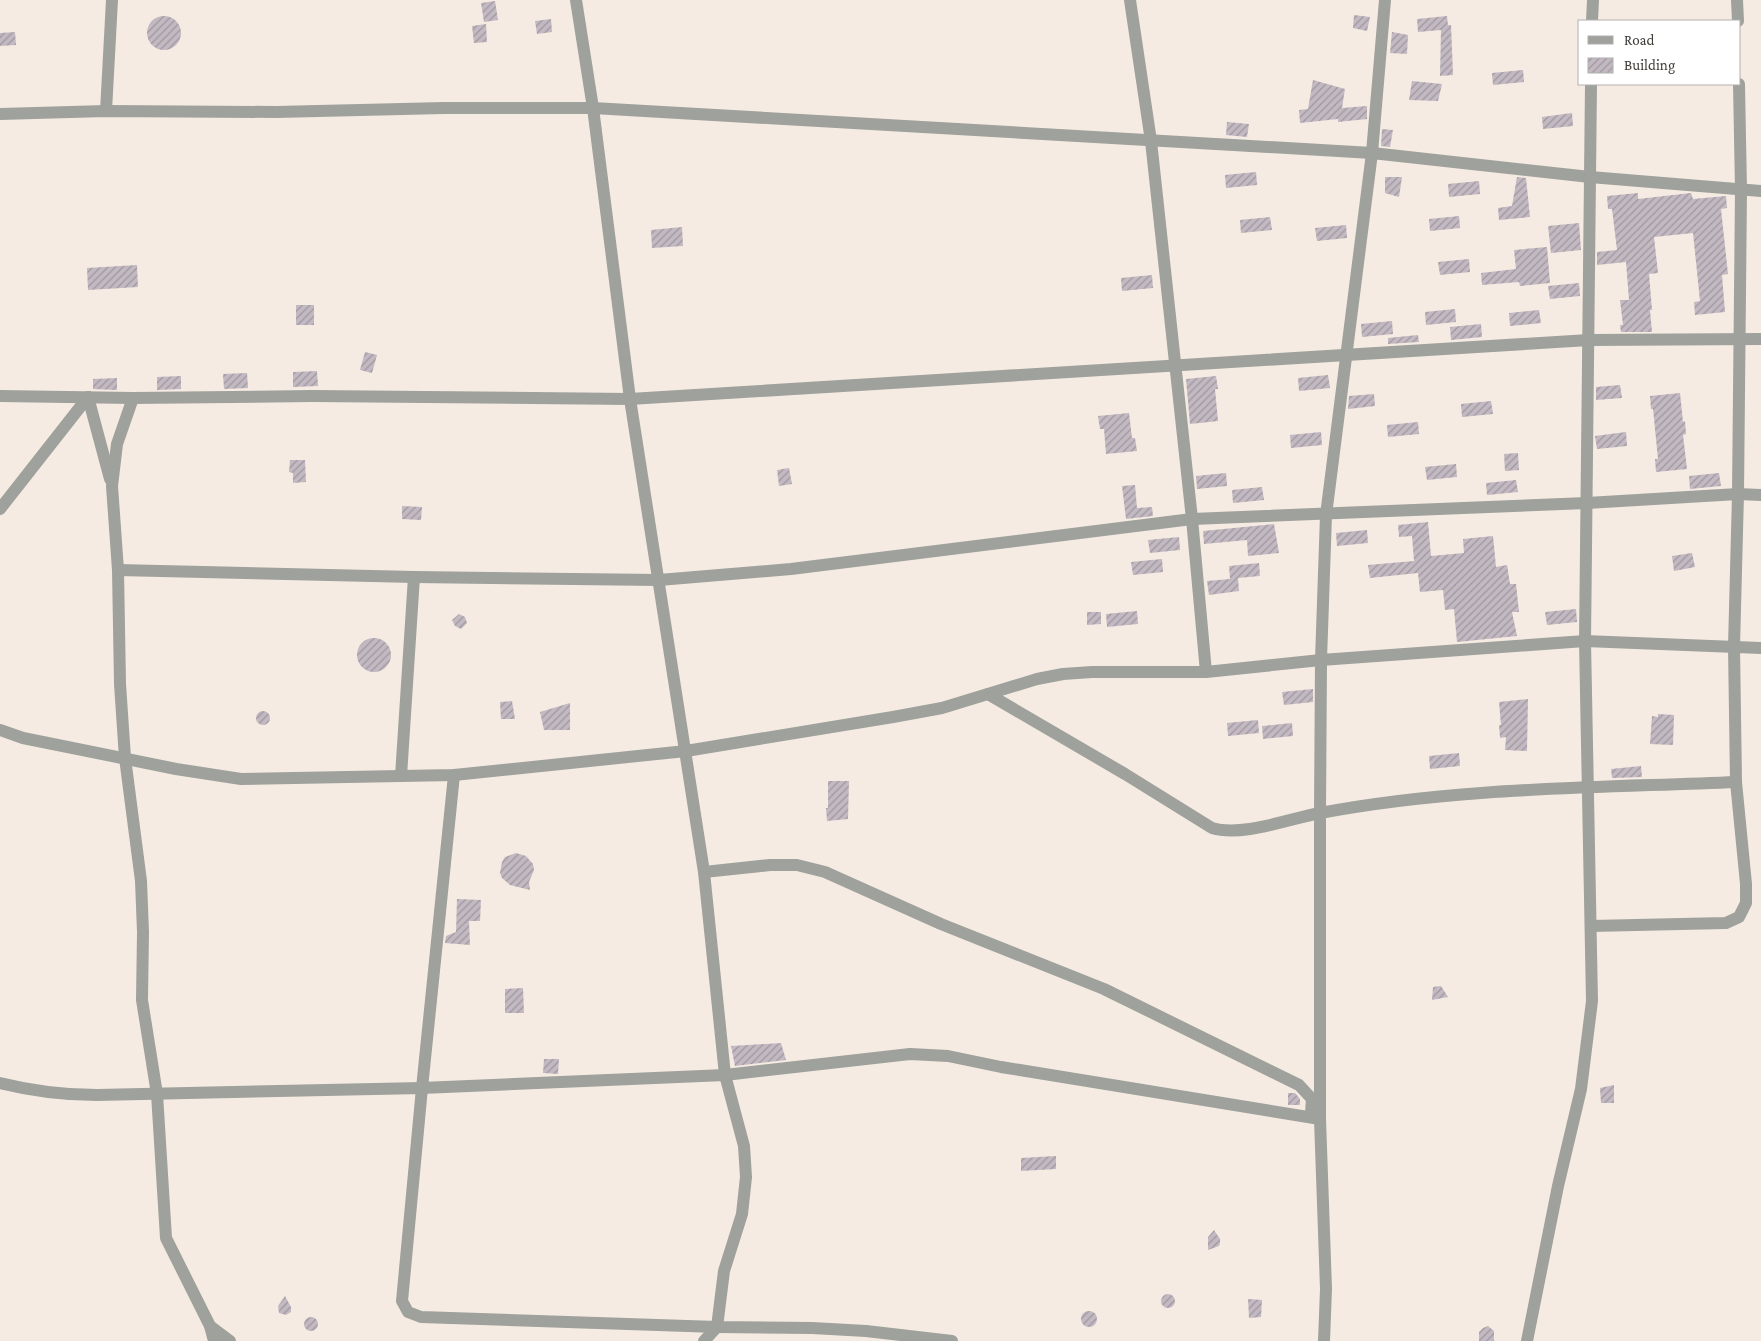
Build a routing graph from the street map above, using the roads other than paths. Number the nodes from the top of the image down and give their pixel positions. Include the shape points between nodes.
1 (112, 0) edge
2 (576, 0) edge
3 (1130, 0) edge
4 (1385, 0) edge
5 (1593, 0) edge
6 (1737, 0) edge
7 (1592, 20) edge
8 (1738, 20) edge
9 (1591, 85) edge
10 (1739, 85) edge
11 (593, 108) junction
12 (106, 111) junction
13 (0, 114) edge
14 (1151, 141) junction
15 (1372, 153) junction
16 (1590, 177) junction
17 (1741, 190) junction
18 (1761, 191) edge
19 (1739, 338) junction
20 (1761, 339) edge
21 (1589, 340) junction
22 (1345, 356) junction
23 (1175, 364) junction
24 (0, 396) edge
25 (88, 397) junction
26 (134, 398) junction
27 (630, 398) junction
28 (112, 486) junction
29 (1738, 494) junction
30 (1761, 494) edge
31 (1587, 502) junction
32 (0, 508) edge
33 (1326, 514) junction
34 (1192, 519) junction
35 (118, 570) junction
36 (414, 577) junction
37 (659, 580) junction
38 (1585, 641) junction
39 (1734, 647) junction
40 (1761, 648) edge
41 (1321, 660) junction
42 (1206, 672) junction
43 (988, 694) junction
44 (0, 730) edge
45 (686, 751) junction
46 (124, 758) junction
47 (454, 774) junction
48 (401, 776) junction
49 (1736, 782) junction
50 (1588, 788) junction
51 (1320, 813) junction
52 (704, 872) junction
53 (1591, 926) junction
54 (725, 1075) junction
55 (0, 1083) edge
56 (422, 1088) junction
57 (157, 1094) junction
58 (1315, 1118) junction
59 (210, 1326) junction
60 (717, 1327) junction
61 (214, 1341) edge
62 (230, 1341) edge
63 (704, 1341) edge
64 (952, 1341) edge
65 (1324, 1341) edge
66 (1527, 1341) edge

1 - 12 street
2 - 11 street
3 - 14 street
4 - 15 street
5 - 7 street
6 - 8 street
9 - 16 street
10 - 17 street
11 - 12 street
11 - 14 street
11 - 27 street
12 - 13 street
14 - 15 street
14 - 23 street
15 - 16 street
15 - 22 street
16 - 17 street
16 - 21 street
17 - 18 street
17 - 19 street
19 - 20 street
19 - 21 street
19 - 29 street
21 - 22 street
21 - 31 street
22 - 23 street
22 - 33 street
23 - 27 street
23 - 34 street
24 - 25 street
25 - 26 street
25 - 28 street
25 - 32 street
26 - 27 street
26 - 28 street via 118,444
27 - 37 street
28 - 35 street
29 - 30 street
29 - 31 street
29 - 39 street
31 - 33 street
31 - 38 street
33 - 34 street
33 - 41 street
34 - 37 street via 791,569
34 - 42 street
35 - 36 street
35 - 46 street
36 - 37 street
36 - 48 street
37 - 45 street
38 - 39 street
38 - 41 street
38 - 50 street
39 - 40 street
39 - 49 street
41 - 42 street
41 - 51 street
42 - 43 street via 1063,674
43 - 45 street via 922,712
43 - 51 street via 1212,828 1238,831
44 - 46 street via 23,738
45 - 47 street
45 - 52 street
46 - 48 street via 176,770 241,779
46 - 57 street via 141,881 142,1000
47 - 48 street
47 - 56 street
49 - 50 street
49 - 53 street via 1746,884 1746,903 1739,917 1726,923
50 - 51 street via 1520,789 1427,797
50 - 53 street
51 - 58 street
52 - 54 street
52 - 58 street via 770,865 797,865 825,872 941,924 1104,990 1292,1081 1312,1099
53 - 66 street via 1592,1001 1581,1089
54 - 56 street
54 - 58 street via 910,1054 948,1056
54 - 60 street via 744,1146 746,1177 742,1214 724,1271
55 - 57 street via 67,1095
56 - 57 street
56 - 60 street via 402,1301 408,1312 421,1317
57 - 59 street via 166,1238
58 - 65 street via 1326,1289
59 - 61 street
59 - 62 street
60 - 63 street
60 - 64 street via 866,1331

